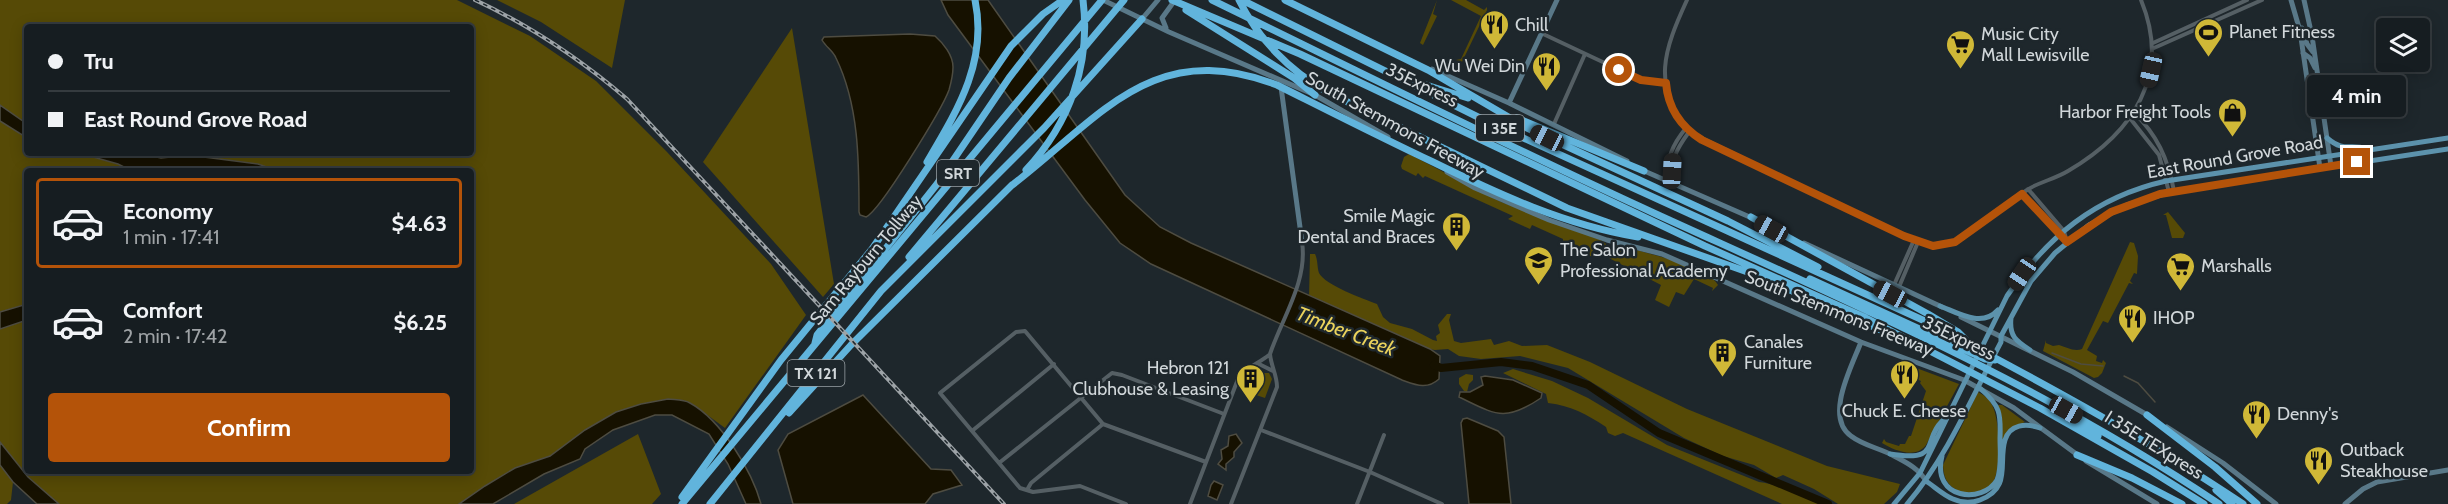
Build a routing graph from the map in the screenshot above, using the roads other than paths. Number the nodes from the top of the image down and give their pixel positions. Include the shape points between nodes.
1 (975, 0) edge
2 (1063, 0) edge
3 (1070, 0) edge
4 (1083, 0) edge
5 (1103, 0) edge
6 (1124, 0) edge
7 (1158, 0) edge
8 (1212, 0) edge
9 (1241, 0) edge
10 (1286, 0) edge
11 (1292, 0) edge
12 (1557, 0) edge
13 (1687, 0) edge
14 (2141, 0) edge
15 (2247, 0) edge
16 (2262, 0) edge
17 (2291, 0) edge
18 (2304, 0) edge
19 (1173, 2) edge
20 (1302, 7) junction
21 (1142, 19) junction
22 (2297, 19) junction
23 (1169, 32) junction
24 (1541, 33) junction
25 (2153, 46) junction
26 (2303, 53) junction
27 (1585, 54) junction
28 (2315, 55) junction
29 (1390, 74) junction
30 (2319, 77) junction
31 (1280, 79) junction
32 (1666, 83) junction
33 (1316, 95) junction
34 (1509, 103) junction
35 (2133, 112) junction
36 (2129, 117) junction
37 (1554, 124) junction
38 (1687, 130) junction
39 (2327, 138) junction
40 (2448, 138) edge
41 (2448, 149) edge
42 (2369, 150) junction
43 (2330, 156) junction
44 (2318, 157) junction
45 (2331, 166) junction
46 (2320, 168) junction
47 (1644, 171) junction
48 (1667, 181) junction
49 (2169, 181) junction
50 (1674, 184) junction
51 (1011, 186) junction
52 (2028, 189) junction
53 (2172, 191) junction
54 (2022, 194) junction
55 (903, 202) junction
56 (1751, 217) junction
57 (2061, 233) junction
58 (1658, 241) junction
59 (1916, 241) junction
60 (1302, 242) joint
61 (2067, 242) junction
62 (1773, 267) junction
63 (1896, 286) junction
64 (1857, 289) junction
65 (881, 291) junction
66 (2007, 296) junction
67 (1940, 306) junction
68 (2012, 315) junction
69 (1990, 334) junction
70 (2001, 339) junction
71 (1861, 342) junction
72 (1970, 344) junction
73 (814, 346) junction
74 (2030, 350) junction
75 (1270, 354) junction
76 (2000, 361) junction
77 (1054, 364) junction
78 (1258, 364) junction
79 (1963, 367) junction
80 (1274, 372) junction
81 (2010, 379) junction
82 (1981, 389) junction
83 (1081, 397) junction
84 (1224, 414) junction
85 (2147, 415) junction
86 (1950, 416) junction
87 (1103, 423) junction
88 (2040, 428) junction
89 (1261, 430) junction
90 (972, 431) junction
91 (1384, 435) dead end
92 (1944, 450) junction
93 (1890, 454) junction
94 (2077, 454) junction
95 (751, 455) junction
96 (1206, 462) junction
97 (999, 463) junction
98 (2448, 470) edge
99 (1370, 472) junction
100 (1920, 472) junction
101 (2153, 472) junction
102 (2196, 473) junction
103 (1926, 481) junction
104 (1027, 490) junction
105 (677, 504) edge
106 (682, 504) edge
107 (710, 504) edge
108 (1125, 504) edge
109 (1190, 504) edge
110 (1231, 504) edge
111 (1357, 504) edge
112 (1442, 504) edge
113 (1894, 504) edge
114 (1907, 504) edge
115 (2157, 504) edge
116 (2182, 504) edge
117 (2204, 504) edge
118 (2219, 504) edge
119 (2232, 504) edge
120 (2243, 504) edge
121 (2257, 504) edge
122 (2276, 504) edge
123 (2345, 504) edge

1 - 55 highway via 978,37 969,84 954,117
2 - 55 highway via 1011,45
3 - 73 highway via 1009,78 937,184 817,335
4 - 51 highway via 1083,58 1073,96 1048,144
5 - 21 main road, South Stemmons Freeway
5 - 73 highway, Sam Rayburn Tollway / SRT
6 - 65 highway, Sam Rayburn Tollway / SRT
7 - 21 main road
8 - 62 highway, 35Express via 1607,192
9 - 29 highway, South Stemmons Freeway / I 35E
9 - 58 highway via 1255,26 1279,56 1317,86 1515,185
10 - 20 highway
10 - 34 main road
11 - 20 highway
12 - 24 main road
13 - 32 street via 1667,53
14 - 25 street
15 - 25 street
16 - 25 street
17 - 22 main road
18 - 28 main road
19 - 23 main road via 1162,18
19 - 33 highway
19 - 79 highway, South Stemmons Freeway / I 35E via 1320,63
20 - 64 highway via 1428,70 1527,128 1728,221
21 - 23 main road, South Stemmons Freeway
21 - 65 highway via 1044,128
22 - 26 main road
22 - 28 main road
23 - 31 main road, South Stemmons Freeway
24 - 27 street
24 - 34 main road
25 - 35 street via 2148,85
26 - 30 main road
26 - 44 main road
27 - 32 street via 1641,80
27 - 37 street
28 - 30 main road
29 - 47 highway via 1461,95
29 - 64 highway, South Stemmons Freeway / I 35E via 1610,179
30 - 39 main road
31 - 33 main road, South Stemmons Freeway
31 - 60 main road
32 - 38 street via 1671,107
33 - 71 main road, South Stemmons Freeway via 1474,188 1549,220 1684,263
34 - 37 main road
35 - 36 street
35 - 49 street via 2159,142
36 - 49 street via 2159,155
36 - 52 street via 2095,153 2066,173
37 - 47 main road
38 - 48 street via 1670,150
38 - 50 street via 1673,159
38 - 59 street
39 - 42 main road via 2340,147
39 - 43 main road
40 - 42 main road, East Round Grove Road
41 - 45 main road, East Round Grove Road
42 - 43 main road, East Round Grove Road
43 - 44 main road, East Round Grove Road
43 - 45 main road
44 - 46 main road
44 - 49 main road, East Round Grove Road
45 - 46 main road, East Round Grove Road
46 - 53 main road, East Round Grove Road
47 - 48 main road
48 - 50 main road
49 - 53 street
49 - 57 main road, East Round Grove Road via 2112,199
50 - 56 main road
51 - 58 highway via 1126,92 1175,74 1214,70 1246,74 1277,85 1510,197 1594,228
51 - 95 highway via 851,345
52 - 54 street
52 - 57 street
53 - 61 main road, East Round Grove Road via 2111,212
54 - 57 street
54 - 59 street via 1955,242 1933,246
55 - 105 highway via 872,249 781,360
56 - 63 main road
56 - 72 highway via 1928,314
57 - 61 street
57 - 66 main road, East Round Grove Road via 2032,261
58 - 79 highway via 1756,275
59 - 63 street
60 - 75 street via 1301,275
61 - 68 main road, East Round Grove Road via 2042,266
62 - 76 highway via 1852,297 1985,359
62 - 81 highway, 35Express
63 - 67 main road
64 - 72 highway, South Stemmons Freeway / I 35E
65 - 95 highway, TX 121
66 - 67 main road via 1996,313 1982,320
66 - 69 main road, East Round Grove Road
67 - 69 main road
68 - 70 main road, East Round Grove Road
68 - 74 main road via 2011,334
69 - 70 main road
69 - 86 main road, East Round Grove Road
70 - 74 main road
70 - 92 main road, East Round Grove Road
71 - 82 main road, South Stemmons Freeway
71 - 93 main road via 1841,397 1840,420 1852,437
72 - 76 highway, South Stemmons Freeway / I 35E
73 - 106 highway, TX 121
74 - 85 main road
75 - 78 street
75 - 80 street
76 - 102 highway, South Stemmons Freeway / I 35E
77 - 83 street
77 - 90 street
77 - 90 street via 1028,333 1021,331 940,393
78 - 80 street
78 - 84 street via 1244,369
79 - 101 highway, South Stemmons Freeway / I 35E
80 - 89 street via 1277,387
81 - 101 highway
81 - 118 highway, I 35E TEXpress via 2123,442
82 - 88 main road, South Stemmons Freeway
82 - 92 main road via 2000,413 1996,482 1975,498 1954,495 1940,475
83 - 84 street via 1108,374 1116,373
83 - 87 street
83 - 97 street
84 - 96 street
85 - 121 highway
85 - 122 main road via 2189,439
86 - 93 main road via 1942,421 1922,454
86 - 100 main road, East Round Grove Road
87 - 96 street
87 - 104 street
88 - 94 main road, South Stemmons Freeway
88 - 103 main road via 2022,424 2009,433 2001,480 1985,498 1958,501
89 - 99 street
89 - 110 street
90 - 97 street
91 - 99 street
92 - 103 main road, East Round Grove Road
93 - 100 main road
94 - 115 main road, South Stemmons Freeway
94 - 116 highway
95 - 107 highway, TX 121
96 - 109 street
97 - 104 street via 1020,488
98 - 123 main road via 2377,482
99 - 111 street
99 - 112 street
100 - 103 main road
100 - 113 main road, East Round Grove Road
101 - 117 highway, South Stemmons Freeway / I 35E
102 - 119 highway
102 - 120 highway, South Stemmons Freeway / I 35E
103 - 114 main road, East Round Grove Road
104 - 108 street via 1080,486

